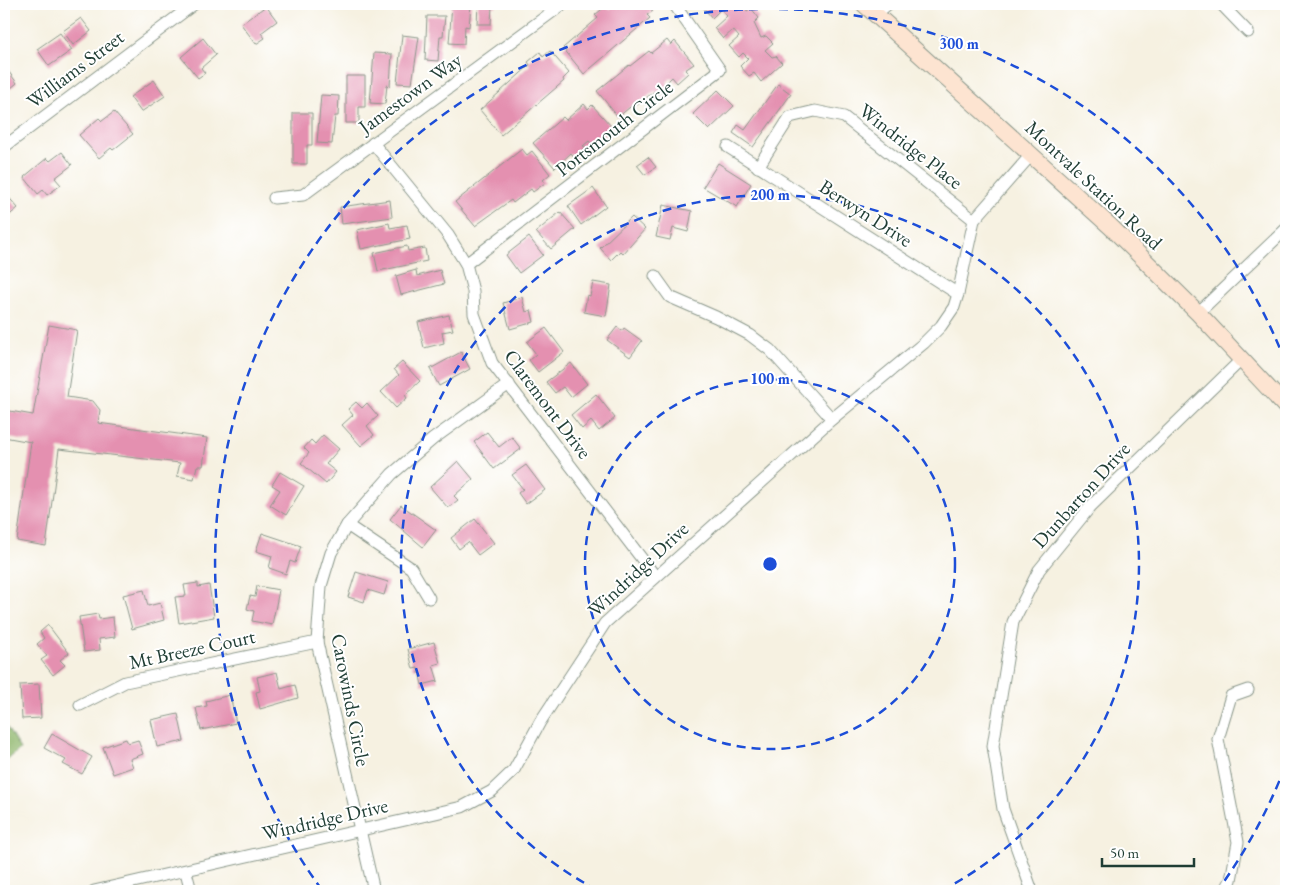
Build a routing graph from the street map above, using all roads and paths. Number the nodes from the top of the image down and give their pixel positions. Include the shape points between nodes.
1 (194, 4) edge
2 (563, 4) edge
3 (674, 4) edge
4 (1221, 4) edge
5 (876, 7) edge
6 (1248, 32) dead end
7 (373, 144) junction
8 (4, 146) edge
9 (728, 147) dead end
10 (1031, 155) junction
11 (758, 166) junction
12 (274, 198) dead end
13 (974, 220) junction
14 (1286, 229) edge
15 (466, 264) junction
16 (655, 276) dead end
17 (958, 294) junction
18 (1198, 313) junction
19 (1242, 359) junction
20 (509, 384) junction
21 (1286, 407) edge
22 (832, 419) junction
23 (347, 525) junction
24 (655, 576) junction
25 (429, 598) dead end
26 (317, 642) junction
27 (1248, 690) dead end
28 (80, 705) dead end
29 (359, 830) junction
30 (186, 872) junction
31 (94, 891) edge
32 (190, 891) edge
33 (374, 891) edge
34 (1032, 891) edge
35 (1225, 891) edge

1 - 8 street, Williams Street
2 - 7 street, Jamestown Way
3 - 15 street, Portsmouth Circle via 720,70
4 - 6 street
5 - 10 street, Montvale Station Road
7 - 12 street, Jamestown Way via 302,195
7 - 15 street, Claremont Drive via 448,235
9 - 11 street, Berwyn Drive
10 - 13 street, Windridge Drive
10 - 18 street, Montvale Station Road via 1111,227
11 - 13 street, Windridge Place via 790,117 815,111 844,116
11 - 17 street, Berwyn Drive
13 - 17 street, Windridge Drive
14 - 18 street
15 - 20 street, Claremont Drive via 473,291 474,314 484,343 492,364
16 - 22 street via 670,297 716,316 770,350
17 - 22 street, Windridge Drive via 954,307 941,326 924,343
18 - 19 street, Montvale Station Road
19 - 21 street, Montvale Station Road
19 - 34 street, Dunbarton Drive via 1091,506 1039,570 1013,622 993,746 1003,809
20 - 23 street, Carowinds Circle via 433,439 392,474
20 - 24 street, Claremont Drive
22 - 24 street, Windridge Drive
23 - 25 street via 411,568
23 - 26 street, Carowinds Circle via 331,553 321,586
24 - 29 street, Windridge Drive via 605,622 540,722 514,770 492,791 462,807
26 - 28 street, Mt Breeze Court via 125,682
26 - 29 street, Carowinds Circle
27 - 35 street via 1231,696 1218,739 1238,842 1231,880
29 - 30 street, Windridge Drive
29 - 33 street, Carowinds Circle
30 - 31 street, Windridge Drive
30 - 32 street

